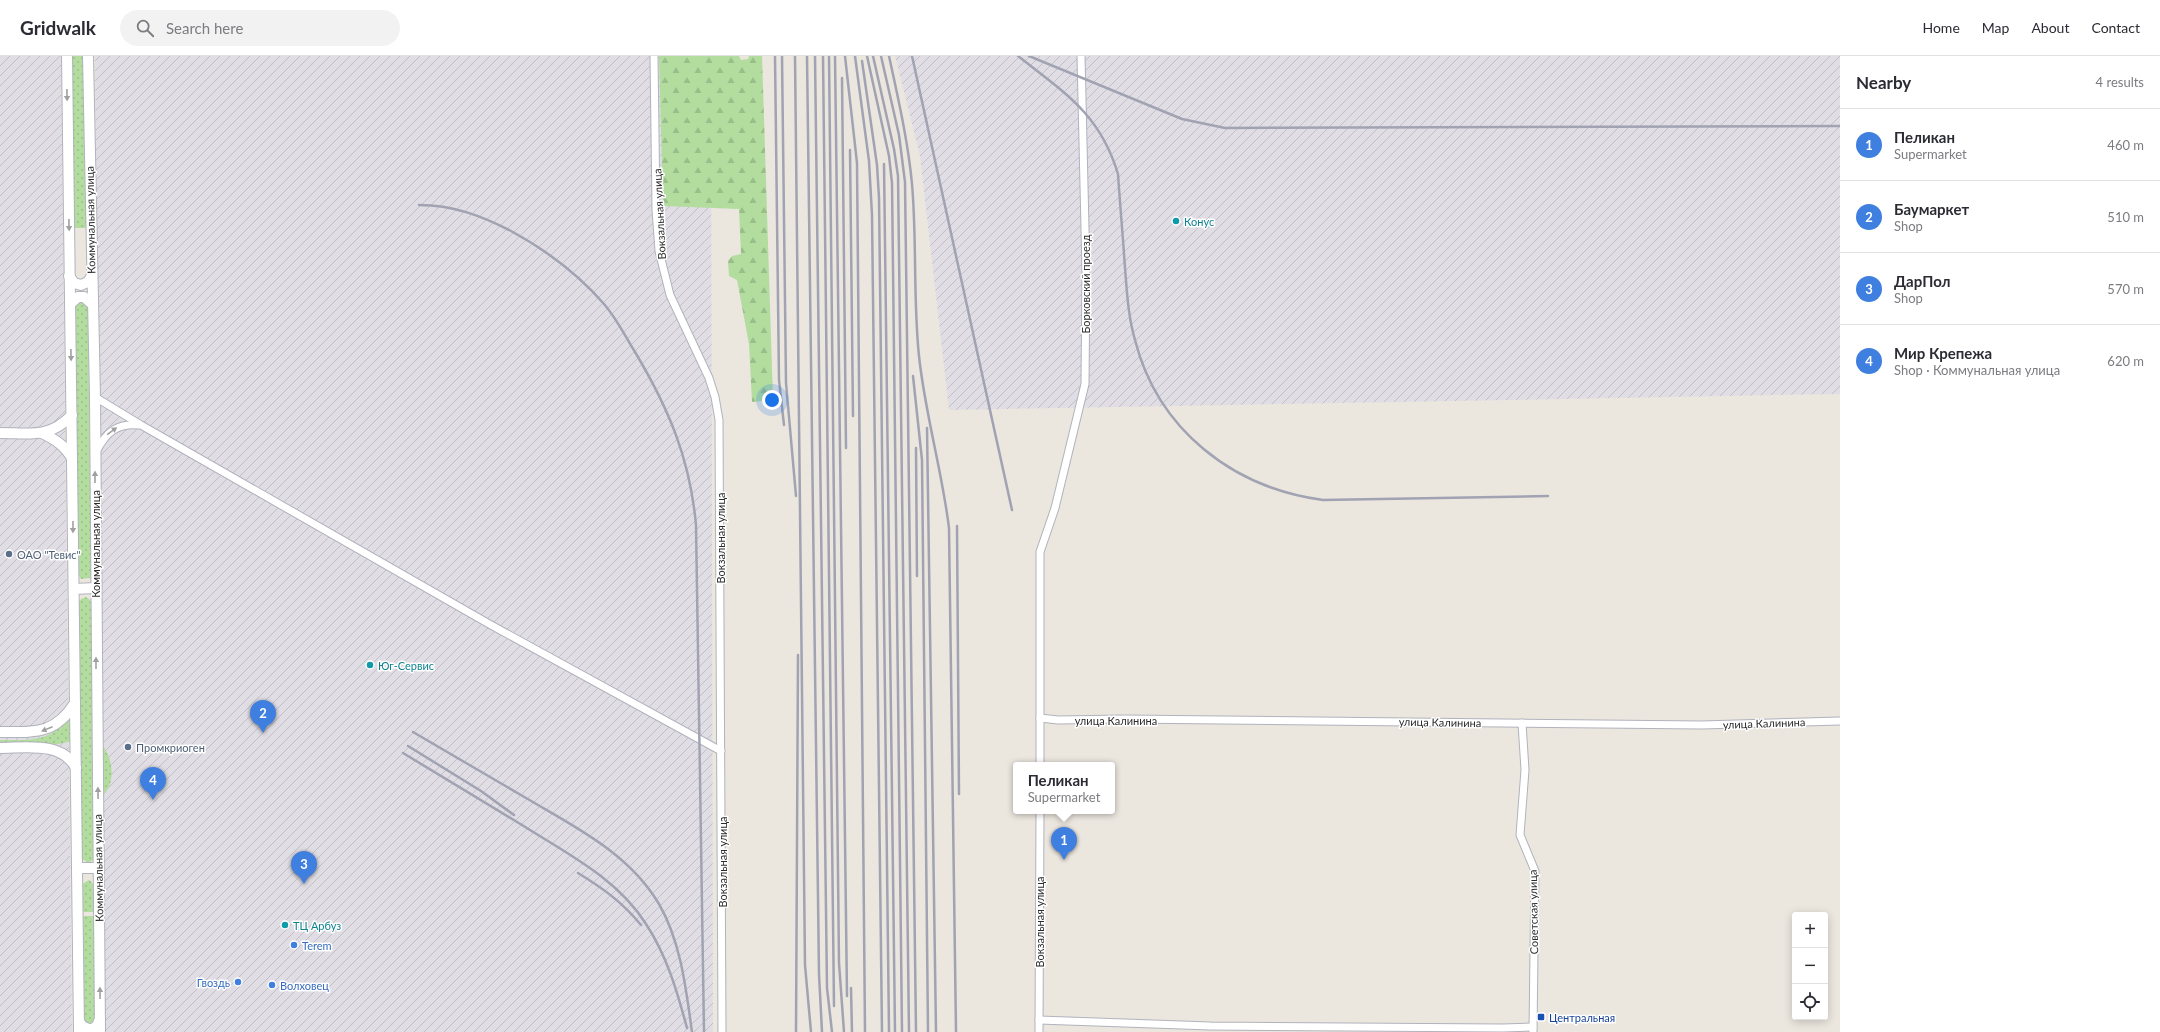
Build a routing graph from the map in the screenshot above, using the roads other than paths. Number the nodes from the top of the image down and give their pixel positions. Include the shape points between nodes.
1 (67, 56) edge
2 (88, 56) edge
3 (654, 56) edge
4 (1081, 56) edge
5 (69, 276) junction
6 (91, 278) junction
7 (70, 304) junction
8 (92, 304) junction
9 (95, 397) junction
10 (72, 415) junction
11 (141, 425) junction
12 (0, 433) edge
13 (42, 433) junction
14 (95, 456) junction
15 (73, 460) junction
16 (96, 588) junction
17 (74, 589) junction
18 (75, 703) junction
19 (1040, 718) junction
20 (1840, 721) edge
21 (1522, 723) junction
22 (0, 732) edge
23 (0, 748) edge
24 (721, 751) junction
25 (1040, 762) edge
26 (76, 768) junction
27 (1040, 814) edge
28 (77, 868) junction
29 (98, 868) junction
30 (100, 1019) junction
31 (1039, 1020) junction
32 (79, 1021) junction
33 (1211, 1029) edge
34 (1533, 1029) edge
35 (79, 1032) edge
36 (100, 1032) edge
37 (722, 1032) edge
38 (1039, 1032) edge

1 -> 5 main road, Коммунальная улица
2 - 6 main road, Коммунальная улица
3 - 24 street, Вокзальная улица via 659,252 670,295 709,378 718,420
4 - 19 street, Борковский проезд via 1086,272 1085,384 1055,508 1040,552
5 - 6 main road via 74,283 81,285
5 - 7 main road, Коммунальная улица
6 - 8 main road, Коммунальная улица
7 - 8 main road via 78,297 84,297
7 -> 10 main road, Коммунальная улица
8 - 9 main road, Коммунальная улица
9 - 11 street
9 - 14 main road, Коммунальная улица
10 - 13 main road via 57,430
10 - 15 main road, Коммунальная улица
14 -> 11 street via 102,440 115,428 130,424
11 - 24 street via 491,625
12 - 13 main road
13 - 15 main road via 62,445
16 -> 14 main road, Коммунальная улица
15 -> 17 main road, Коммунальная улица
16 - 17 main road
29 -> 16 main road, Коммунальная улица
17 - 18 main road, Коммунальная улица
18 -> 22 main road via 65,717 48,729 40,732
18 - 26 main road, Коммунальная улица
19 - 21 street, улица Калинина
19 - 25 street
20 - 21 street, улица Калинина via 1702,725
21 - 34 street, Советская улица via 1525,770 1520,835 1535,871
23 - 26 main road via 51,749 68,757
24 - 37 street, Вокзальная улица
26 - 28 main road, Коммунальная улица
27 - 31 street, Вокзальная улица
28 - 29 main road
28 - 32 main road, Коммунальная улица
30 -> 29 main road, Коммунальная улица
30 - 32 main road via 97,1026 91,1030 82,1026
30 - 36 main road, Коммунальная улица
31 - 33 street
31 - 38 street, Вокзальная улица
32 - 35 main road, Коммунальная улица
33 - 34 street

